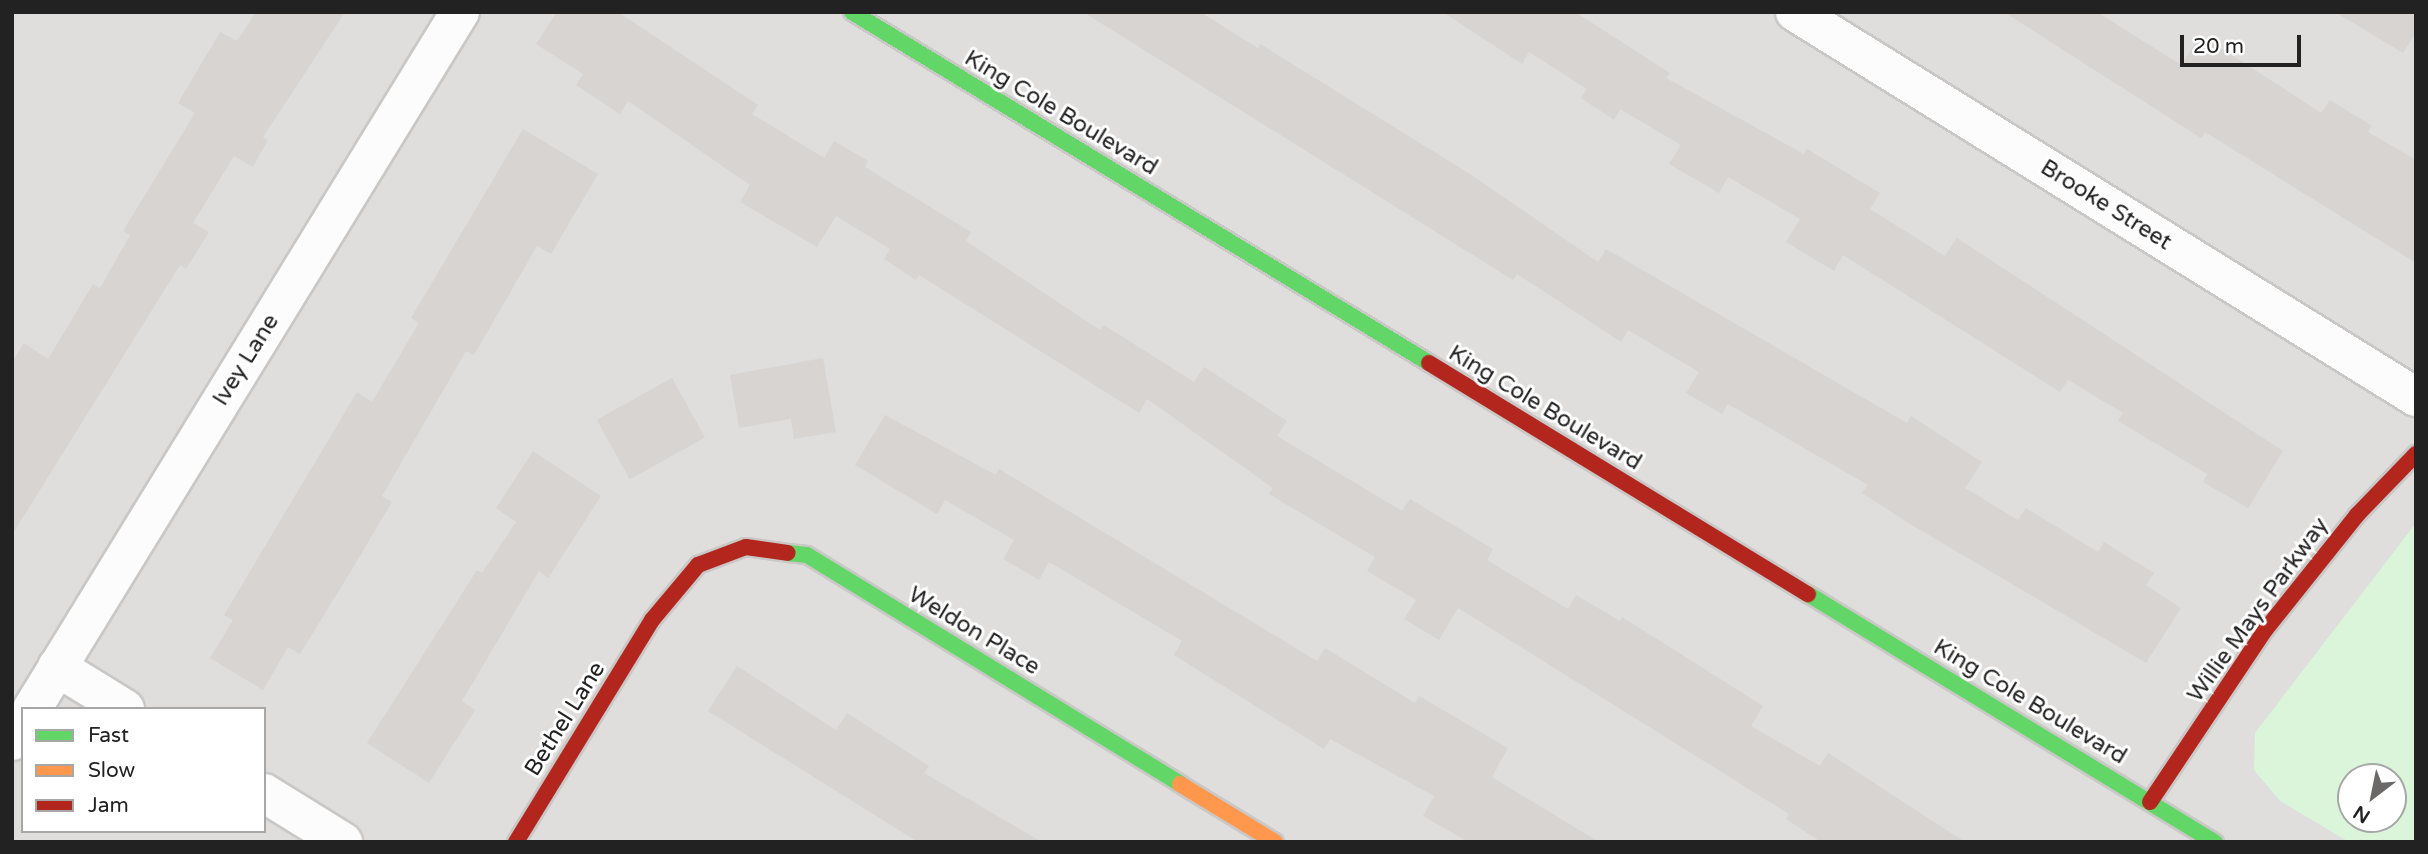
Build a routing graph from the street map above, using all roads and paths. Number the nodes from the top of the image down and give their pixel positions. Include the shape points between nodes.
1 (460, 12) edge
2 (852, 12) edge
3 (1795, 12) edge
4 (2416, 397) edge
5 (2416, 454) edge
6 (652, 620) joint
7 (57, 667) junction
8 (33, 707) edge
9 (122, 707) edge
10 (266, 794) edge
11 (2150, 802) junction
12 (344, 842) edge
13 (516, 842) edge
14 (1275, 842) edge
15 (2215, 842) edge

1 - 7 street, Ivey Lane
2 - 11 street, King Cole Boulevard
3 - 4 street, Brooke Street
5 - 11 street, Willie Mays Parkway via 2357,515 2266,629
6 - 13 street, Bethel Lane
6 - 14 street, Weldon Place via 698,565 746,547 807,555
7 - 8 street, Ivey Lane
7 - 9 street
10 - 12 street
11 - 15 street, King Cole Boulevard

